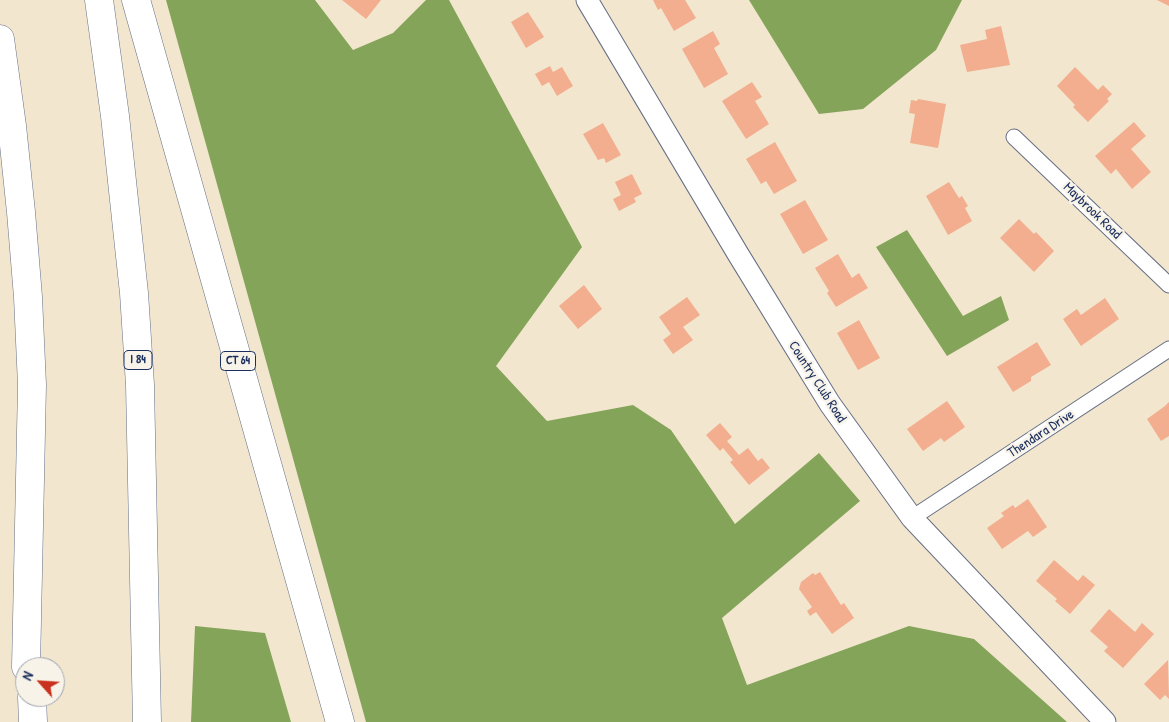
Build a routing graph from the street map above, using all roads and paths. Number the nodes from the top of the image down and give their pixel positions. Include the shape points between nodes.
1 (99, 0) edge
2 (136, 0) edge
3 (587, 0) edge
4 (0, 39) edge
5 (1014, 137) dead end
6 (1169, 285) edge
7 (1169, 349) edge
8 (912, 518) junction
9 (28, 533) junction
10 (26, 657) edge
11 (31, 657) edge
12 (25, 707) edge
13 (32, 707) edge
14 (25, 722) edge
15 (33, 722) edge
16 (147, 722) edge
17 (340, 722) edge
18 (1105, 722) edge

1 - 16 highway, I 84 via 119,145 134,293 140,385
2 - 17 highway, CT 64
3 - 8 street, Country Club Road via 830,404
4 - 9 highway via 12,126 28,297 32,385
5 - 6 street, Maybrook Road
7 - 8 street, Thendara Drive
8 - 18 street, Country Club Road
9 - 10 highway
9 - 11 highway
12 - 14 highway
13 - 15 highway

